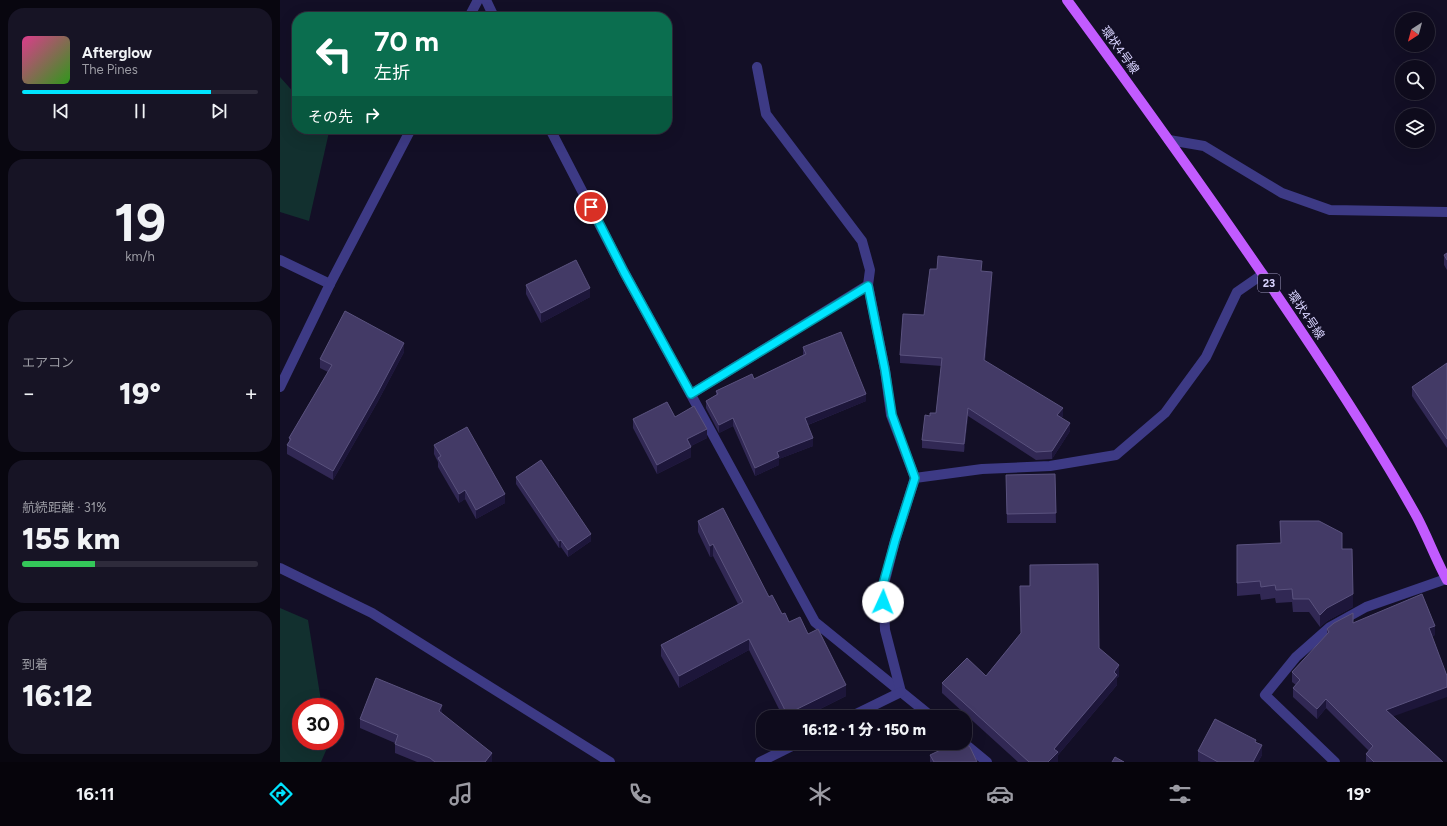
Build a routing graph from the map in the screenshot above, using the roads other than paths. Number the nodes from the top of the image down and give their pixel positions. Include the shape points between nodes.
1 (478, 0) edge
2 (486, 0) edge
3 (1067, 0) edge
4 (472, 12) edge
5 (492, 12) edge
6 (757, 67) dead end
7 (408, 134) edge
8 (553, 134) edge
9 (1170, 140) junction
10 (1447, 212) edge
11 (280, 260) edge
12 (1263, 274) junction
13 (330, 284) junction
14 (868, 286) junction
15 (280, 387) edge
16 (691, 394) junction
17 (915, 478) junction
18 (280, 568) edge
19 (1447, 580) edge
20 (901, 692) junction
21 (864, 710) edge
22 (923, 710) edge
23 (972, 749) edge
24 (784, 750) edge
25 (610, 762) edge
26 (760, 762) edge
27 (988, 762) edge
28 (1334, 762) edge

1 - 4 street
2 - 5 street
3 - 9 main road, 環状4号線 / 23
6 - 14 street via 766,114 862,241 870,270
7 - 13 street
8 - 16 street
9 - 10 street via 1204,146 1282,193 1330,210
9 - 12 main road, 環状4号線 / 23
11 - 13 street
12 - 17 street via 1238,292 1206,357 1165,413 1116,455 1050,466 982,468
12 - 19 main road, 環状4号線 / 23 via 1373,441 1417,518
13 - 15 street
14 - 16 street
14 - 17 street via 892,415
16 - 20 street via 815,622
17 - 20 street via 882,588 885,630
18 - 25 street via 372,613
19 - 28 street via 1366,607 1330,627 1296,657 1265,695
20 - 21 street
20 - 22 street
23 - 27 street
24 - 26 street

